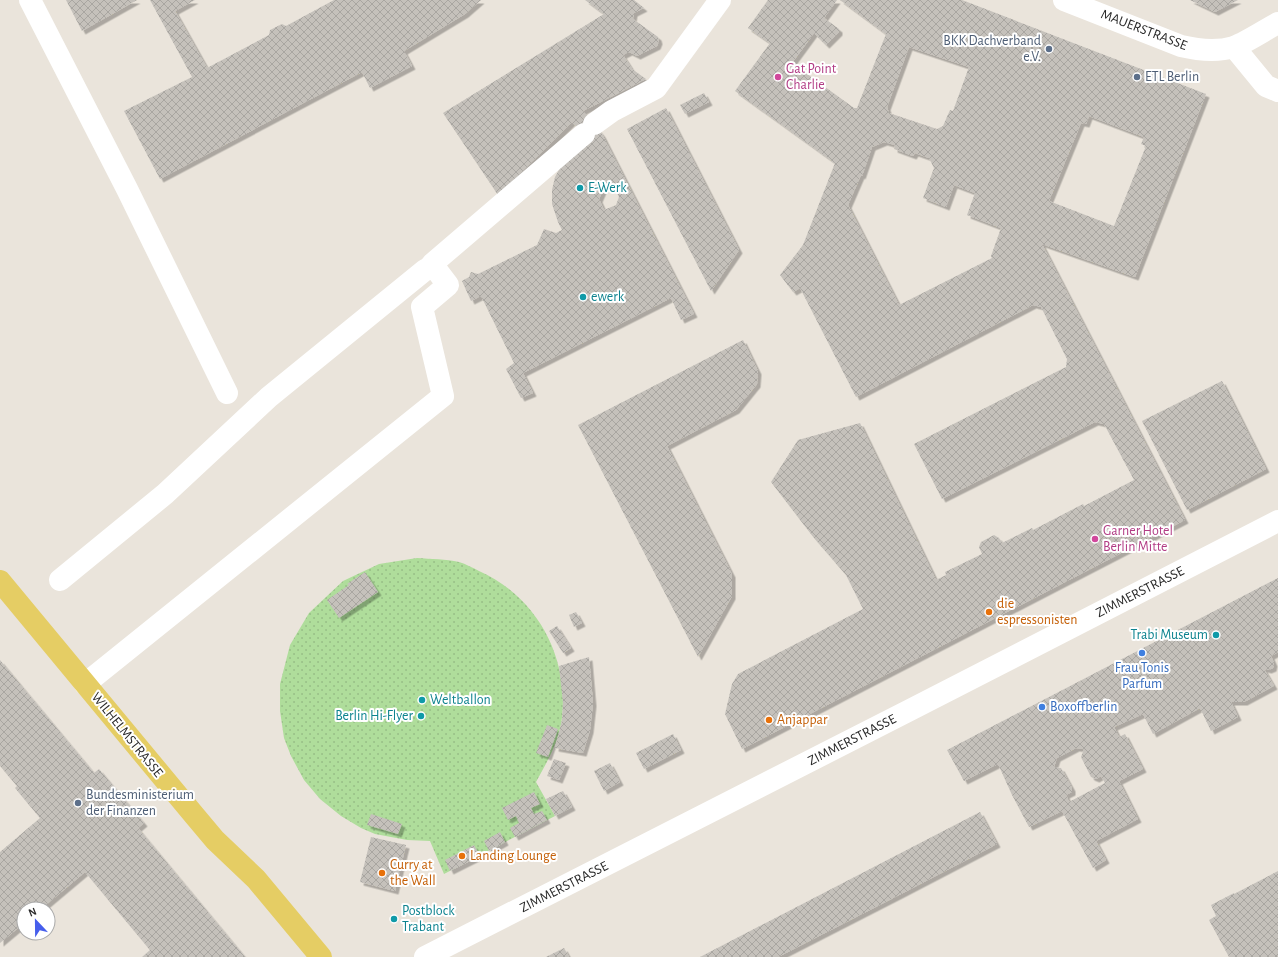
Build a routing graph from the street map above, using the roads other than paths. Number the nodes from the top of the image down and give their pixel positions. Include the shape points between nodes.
1 (30, 0) edge
2 (720, 0) edge
3 (1064, 0) edge
4 (1278, 23) edge
5 (1234, 47) junction
6 (1278, 91) edge
7 (425, 270) dead end
8 (228, 393) dead end
9 (1278, 521) edge
10 (60, 580) dead end
11 (0, 581) edge
12 (85, 684) junction
13 (321, 957) edge
14 (426, 957) edge

1 - 8 street
2 - 12 street via 656,88 612,111 589,129 432,264 448,285 422,306 443,396
3 - 5 street, MAUERSTRASSE via 1182,46 1208,50
4 - 5 street
5 - 6 street via 1266,86
7 - 10 street via 269,396 165,494
9 - 14 street, ZIMMERSTRASSE
11 - 12 main road, WILHELMSTRASSE
12 - 13 main road, WILHELMSTRASSE via 198,820 256,879

